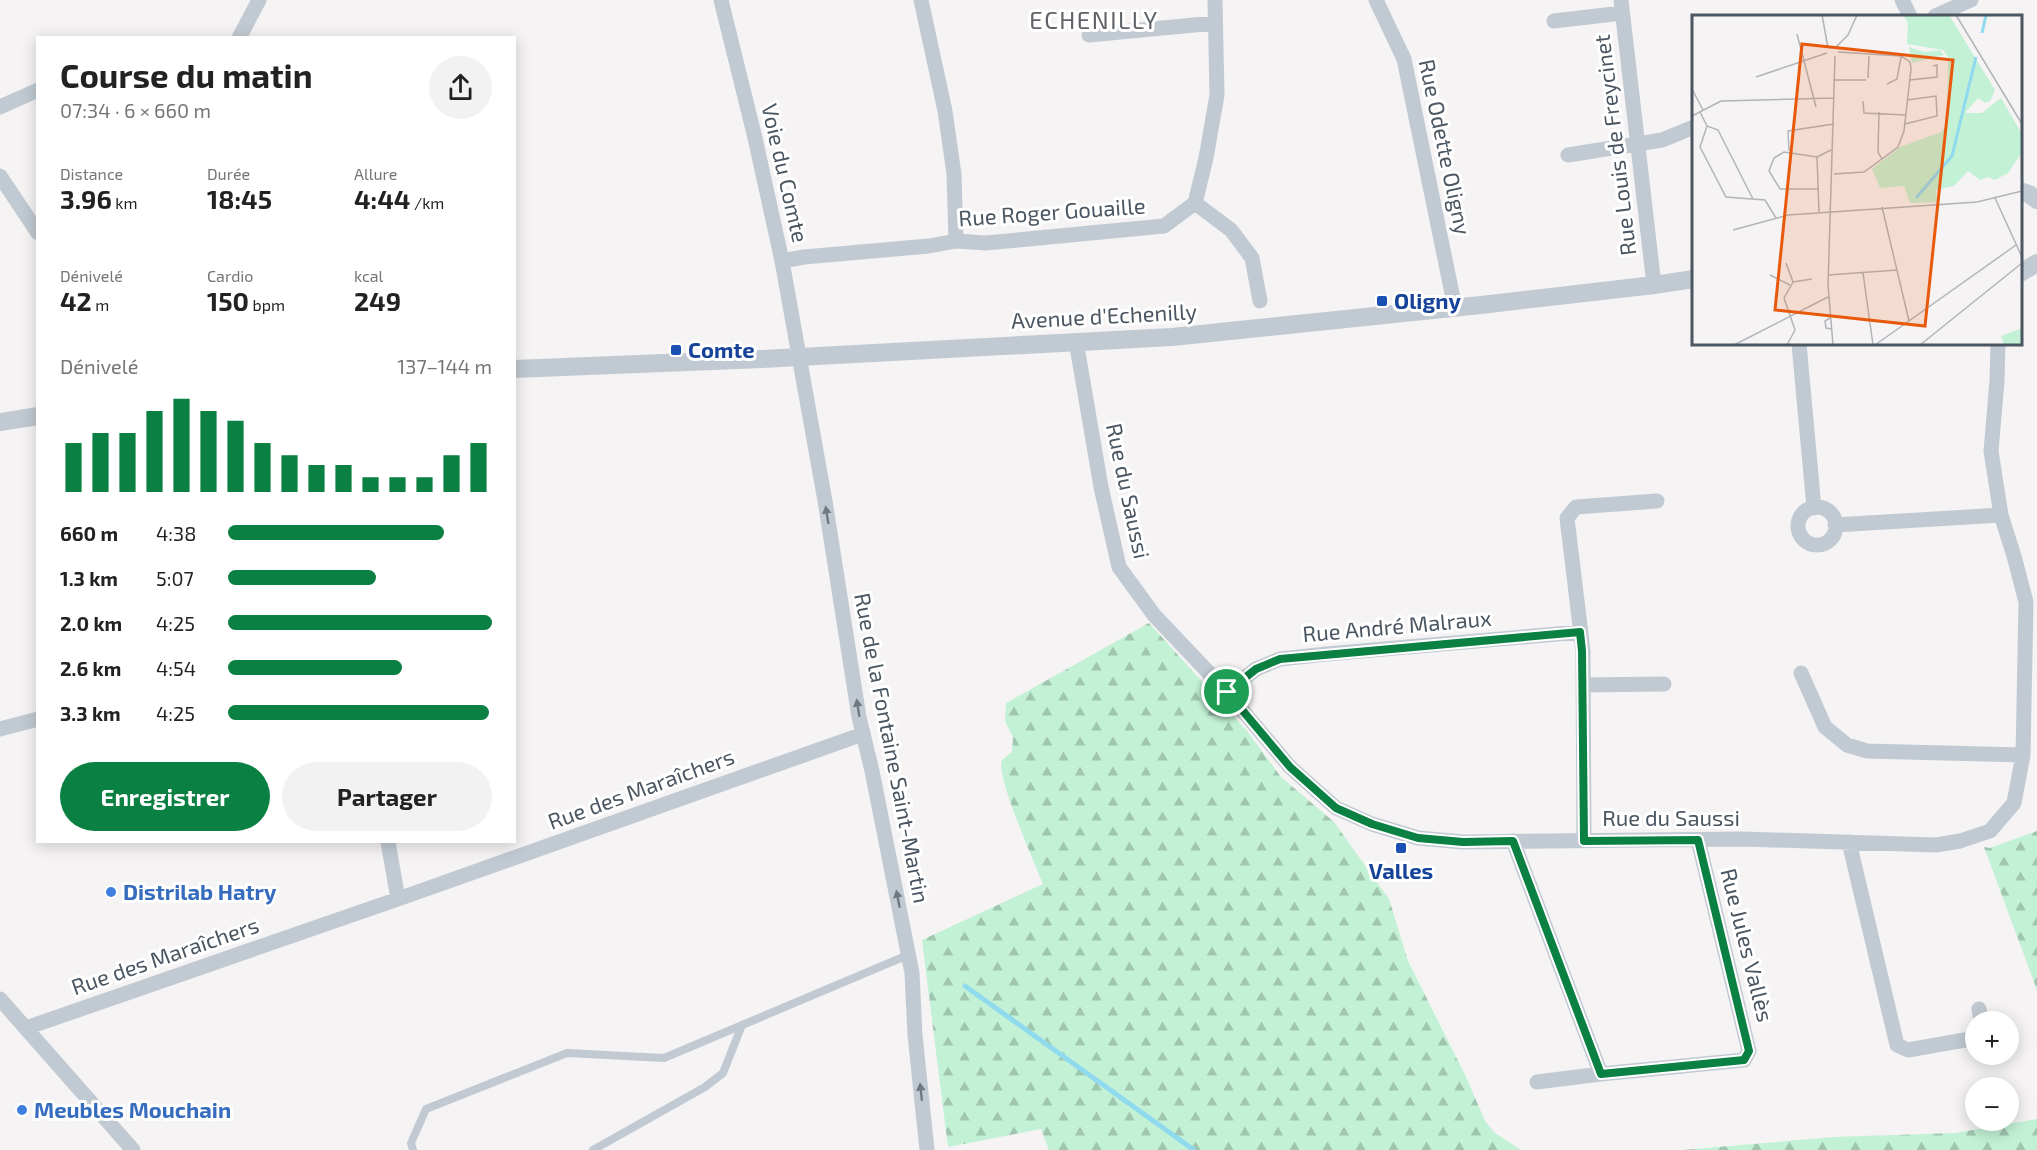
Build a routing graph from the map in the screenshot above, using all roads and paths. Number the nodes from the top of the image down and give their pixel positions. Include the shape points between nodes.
1 (259, 0) edge
2 (721, 0) edge
3 (921, 0) edge
4 (1215, 0) edge
5 (1376, 0) edge
6 (1902, 0) edge
7 (1971, 0) edge
8 (1622, 7) edge
9 (1910, 15) edge
10 (1937, 15) edge
11 (1554, 21) dead end
12 (1215, 23) junction
13 (1089, 35) dead end
14 (240, 36) edge
15 (36, 91) edge
16 (0, 107) edge
17 (1692, 129) edge
18 (1638, 144) junction
19 (1568, 155) dead end
20 (0, 176) edge
21 (1195, 202) junction
22 (36, 230) edge
23 (956, 241) junction
24 (782, 261) junction
25 (2037, 263) edge
26 (2022, 272) edge
27 (1692, 279) edge
28 (1654, 285) junction
29 (1260, 301) dead end
30 (1455, 308) junction
31 (1076, 341) junction
32 (1799, 345) edge
33 (1998, 345) edge
34 (799, 357) junction
35 (516, 369) edge
36 (36, 416) edge
37 (0, 422) edge
38 (1657, 501) dead end
39 (1814, 508) junction
40 (2001, 515) junction
41 (1835, 525) junction
42 (1580, 632) junction
43 (1801, 673) dead end
44 (1664, 684) dead end
45 (1583, 685) junction
46 (1227, 692) junction
47 (36, 720) edge
48 (0, 729) edge
49 (863, 734) junction
50 (2023, 755) junction
51 (1698, 840) junction
52 (1513, 841) junction
53 (1584, 841) junction
54 (1849, 842) junction
55 (388, 843) edge
56 (398, 899) junction
57 (908, 955) junction
58 (0, 999) edge
59 (742, 1026) junction
60 (26, 1028) junction
61 (1965, 1040) edge
62 (1601, 1074) junction
63 (1537, 1082) dead end
64 (133, 1150) edge
65 (413, 1150) edge
66 (593, 1150) edge
67 (927, 1150) edge

1 - 14 street
2 - 24 street, Voie du Comte
3 - 23 street via 945,111 954,174
4 - 12 street
5 - 30 street, Rue Odette Oligny via 1404,59
6 - 9 street
7 - 10 street
8 - 11 street
8 - 18 street, Rue Louis de Freycinet
12 - 13 street
12 - 21 street via 1217,95
15 - 16 street
17 - 18 street
18 - 19 street
18 - 28 street, Rue Louis de Freycinet
20 - 22 street
21 - 23 street, Rue Roger Gouaille via 1164,226 986,243
21 - 29 street via 1231,230 1252,258
23 - 24 street, Rue Roger Gouaille
24 - 34 street, Voie du Comte
25 - 26 street
27 - 28 street, Avenue d'Echenilly
28 - 30 street, Avenue d'Echenilly
30 - 31 street, Avenue d'Echenilly via 1172,337
31 - 34 street, Avenue d'Echenilly
31 - 46 street, Rue du Saussi via 1119,567 1154,615
32 - 39 street
33 - 40 street, Rue du Saussi via 1991,451
34 - 35 street, Avenue d'Echenilly
49 -> 34 street, Rue de la Fontaine Saint-Martin
36 - 37 street
38 - 42 street via 1576,507 1567,518
39 - 41 street via 1831,514
39 - 41 street via 1803,513 1798,524 1805,541 1822,544 1832,537
40 - 41 street
40 - 50 street, Rue du Saussi via 2026,602
42 - 45 street
42 - 46 street, Rue André Malraux via 1280,659 1256,669
43 - 50 street via 1825,728 1847,746 1867,751
44 - 45 street
45 - 53 street
46 - 52 street, Rue du Saussi via 1290,767 1336,808 1418,838
47 - 48 street
49 - 56 street, Rue des Maraîchers
57 -> 49 street, Rue de la Fontaine Saint-Martin
50 - 54 street, Rue du Saussi via 2014,803 1990,831 1936,845
51 - 53 street, Rue du Saussi
51 - 54 street, Rue du Saussi
51 - 62 street, Rue Jules Vallès via 1749,1051 1744,1060
52 - 53 street, Rue du Saussi
52 - 62 street
54 - 61 street via 1897,1045 1908,1050
55 - 56 street
56 - 60 street, Rue des Maraîchers
57 - 59 lane
67 -> 57 street, Rue de la Fontaine Saint-Martin
58 - 60 street
59 - 65 lane via 664,1058 567,1053 426,1109 411,1143
59 - 66 lane via 723,1073
60 - 64 street
62 - 63 street, Rue Jules Vallès

